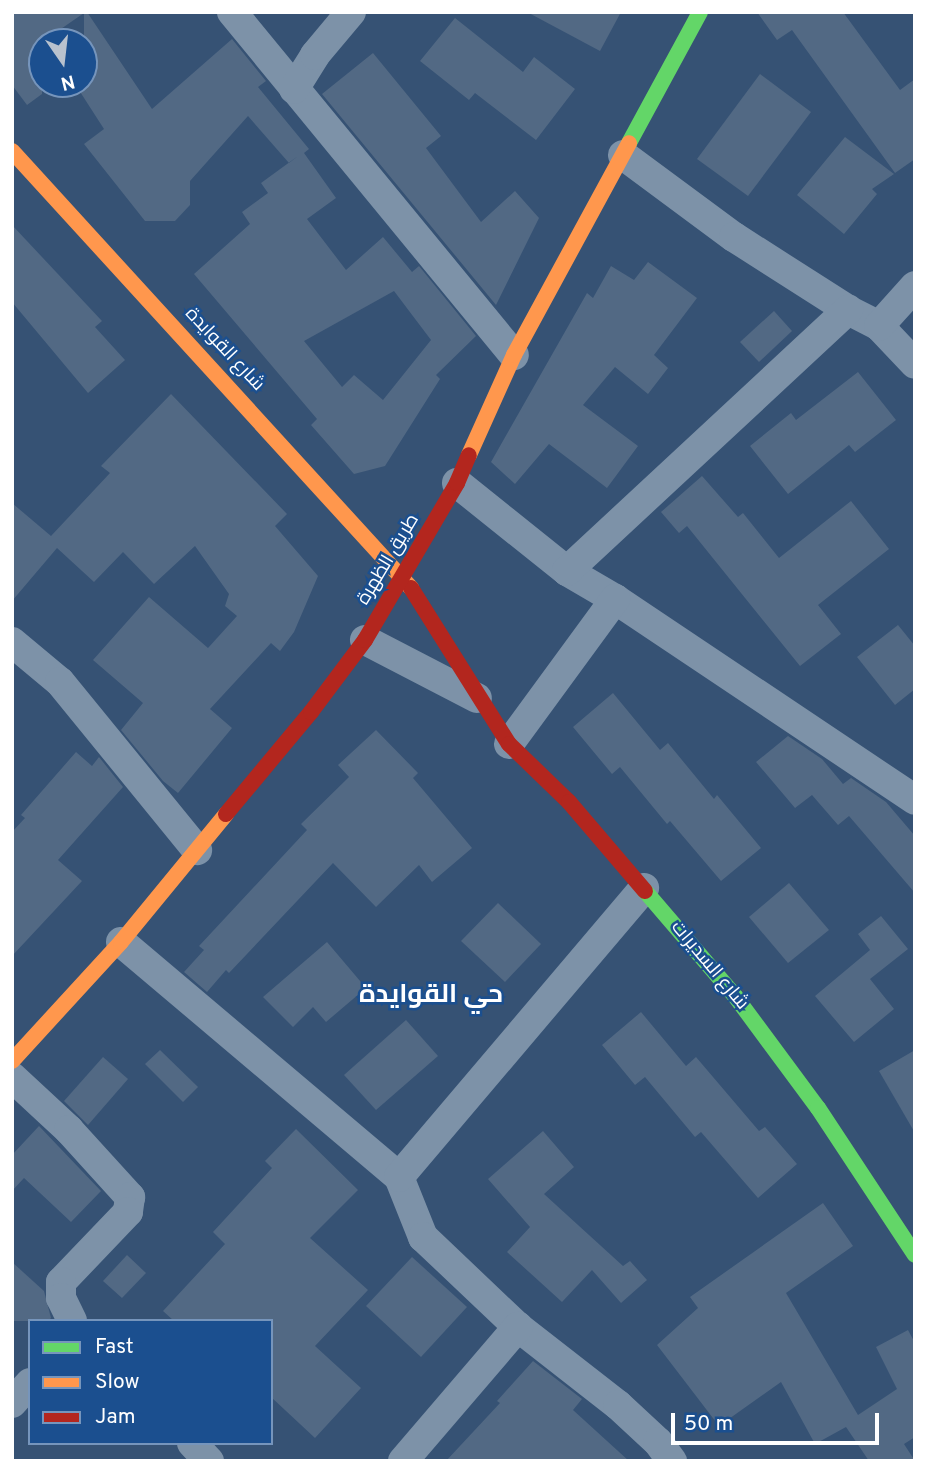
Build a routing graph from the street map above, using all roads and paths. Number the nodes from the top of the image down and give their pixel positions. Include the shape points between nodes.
1 (232, 12) edge
2 (351, 12) edge
3 (696, 14) edge
4 (294, 89) junction
5 (623, 155) junction
6 (17, 166) edge
7 (915, 286) edge
8 (848, 310) junction
9 (879, 326) junction
10 (514, 355) junction
11 (915, 364) edge
12 (457, 483) junction
13 (567, 571) junction
14 (405, 578) junction
15 (615, 599) junction
16 (365, 640) junction
17 (12, 642) edge
18 (477, 698) junction
19 (509, 744) junction
20 (915, 800) edge
21 (197, 850) junction
22 (643, 888) junction
23 (121, 942) junction
24 (12, 1060) edge
25 (12, 1077) edge
26 (399, 1177) junction
27 (915, 1255) edge
28 (71, 1319) edge
29 (518, 1327) junction
30 (28, 1385) edge
31 (12, 1403) edge
32 (194, 1445) edge
33 (657, 1454) edge
34 (209, 1461) edge
35 (403, 1461) edge

1 - 4 street
2 - 4 street
3 - 5 main road, طريق الظهرة
4 - 10 street
5 - 8 street via 734,237
5 - 10 main road, طريق الظهرة
6 - 14 main road, شارع القوايدة
7 - 9 street
8 - 9 street
8 - 13 street
9 - 11 street
10 - 12 main road, طريق الظهرة
12 - 13 street
12 - 14 main road, طريق الظهرة
13 - 15 street
14 - 16 main road, طريق الظهرة
14 - 18 main road, شارع السديرات
15 - 19 street
15 - 20 street
16 - 18 street, شارع السديرات
16 - 21 main road, طريق الظهرة
17 - 21 street via 60,682
18 - 19 main road, شارع السديرات
19 - 22 main road, شارع السديرات via 569,802
21 - 23 main road, طريق الظهرة
22 - 26 street
22 - 27 main road, شارع السديرات via 735,996 810,1097
23 - 24 main road, طريق الظهرة
23 - 26 street
25 - 28 street via 130,1197 128,1212 61,1282 61,1297
26 - 29 street via 423,1237
29 - 33 street via 618,1405
29 - 35 street
30 - 31 street
32 - 34 street

